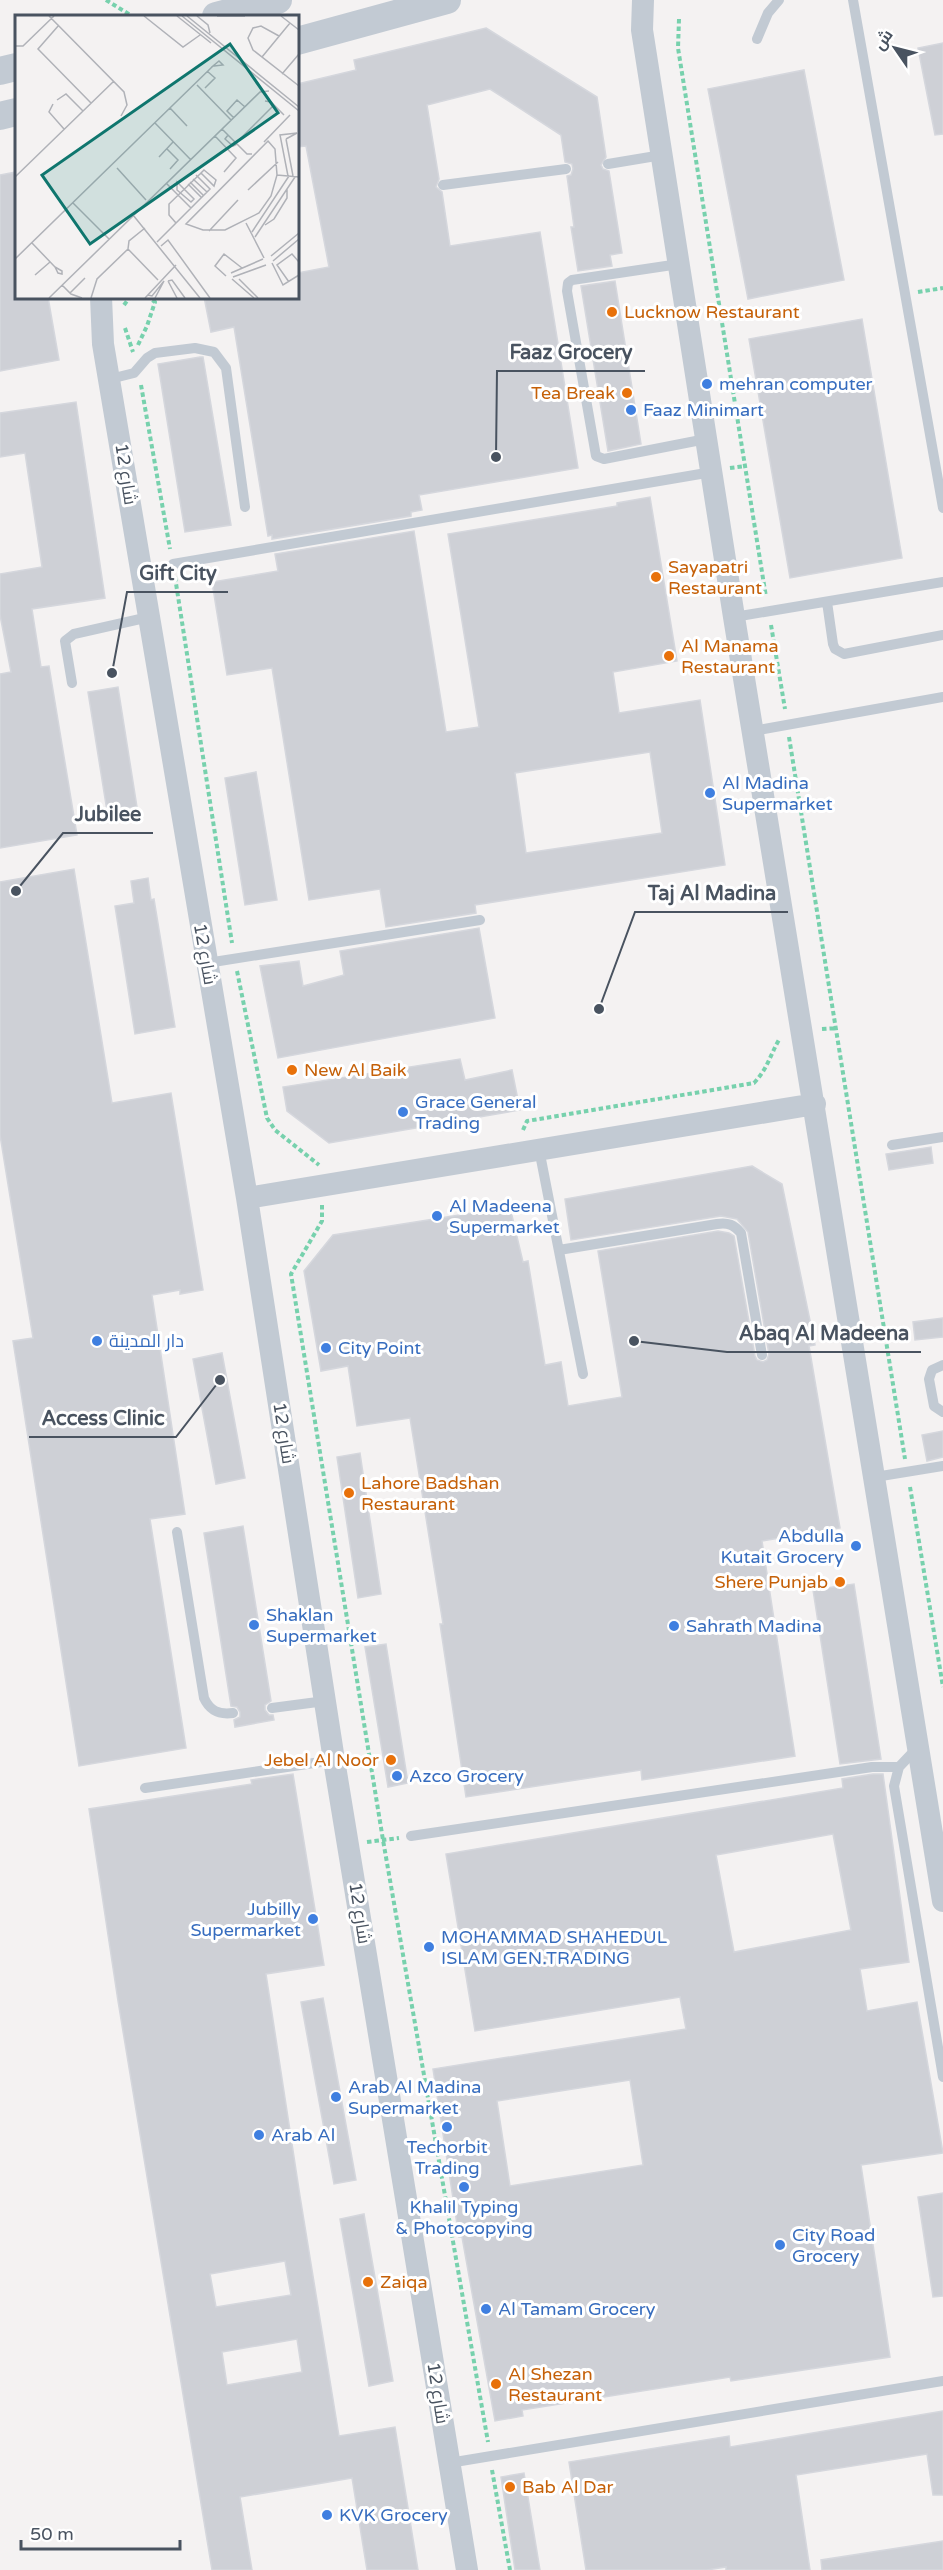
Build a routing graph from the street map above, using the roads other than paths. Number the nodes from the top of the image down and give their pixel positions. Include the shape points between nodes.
1 (278, 0) edge
2 (447, 0) edge
3 (625, 0) edge
4 (643, 0) edge
5 (779, 0) edge
6 (853, 0) edge
7 (220, 15) edge
8 (642, 30) junction
9 (757, 39) dead end
10 (298, 40) edge
11 (15, 67) edge
12 (0, 71) edge
13 (15, 112) edge
14 (0, 116) edge
15 (662, 155) junction
16 (608, 164) dead end
17 (566, 169) dead end
18 (443, 185) dead end
19 (679, 264) junction
20 (101, 298) edge
21 (110, 379) junction
22 (706, 439) junction
23 (712, 472) junction
24 (245, 507) dead end
25 (943, 508) edge
26 (173, 564) road end
27 (943, 582) edge
28 (827, 602) junction
29 (150, 617) junction
30 (734, 617) junction
31 (943, 635) edge
32 (72, 683) dead end
33 (943, 697) edge
34 (753, 731) junction
35 (480, 920) dead end
36 (207, 963) junction
37 (815, 1104) junction
38 (943, 1137) edge
39 (892, 1145) dead end
40 (532, 1151) junction
41 (247, 1197) junction
42 (559, 1250) junction
43 (762, 1355) dead end
44 (943, 1365) edge
45 (583, 1374) dead end
46 (943, 1412) edge
47 (943, 1466) edge
48 (875, 1478) junction
49 (177, 1532) dead end
50 (326, 1701) junction
51 (272, 1708) dead end
52 (233, 1713) dead end
53 (918, 1746) junction
54 (334, 1760) junction
55 (898, 1767) junction
56 (145, 1788) dead end
57 (411, 1836) road end
58 (943, 1901) edge
59 (943, 2077) edge
60 (943, 2381) edge
61 (449, 2463) junction
62 (467, 2570) edge

1 - 7 street
2 - 10 street
3 - 8 street
4 - 8 street
5 - 9 lane via 768,13
6 - 25 lane
8 - 15 street
11 - 12 street
13 - 14 street
15 - 16 lane
15 - 19 street
17 - 18 lane
19 - 22 street
19 - 22 lane via 572,280 567,291 596,456 604,459
20 - 21 street, شارع 12 via 101,329
21 - 24 lane via 129,375 155,353 195,348 214,352 226,368
21 - 29 street, شارع 12
22 - 23 street
23 - 26 lane
23 - 30 street
27 - 28 lane
28 - 30 lane
28 - 31 lane via 833,644 844,654
29 - 32 lane via 74,634 65,641
29 - 36 street, شارع 12
30 - 34 street
33 - 34 lane
34 - 37 street
35 - 36 lane
36 - 41 street, شارع 12
37 - 40 street
37 - 48 street
38 - 39 lane
40 - 41 street
40 - 42 lane
41 - 50 street, شارع 12
42 - 43 lane via 717,1224 735,1226 741,1233
42 - 45 lane
44 - 46 lane via 932,1370 928,1379 934,1406
47 - 48 lane
48 - 53 street
49 - 52 lane via 204,1698 217,1713
50 - 51 lane
50 - 54 street, شارع 12
53 - 55 lane
53 - 58 street
54 - 56 lane
54 - 61 street, شارع 12
55 - 57 lane via 872,1767
55 - 59 lane via 894,1786
60 - 61 lane
61 - 62 street, شارع 12

